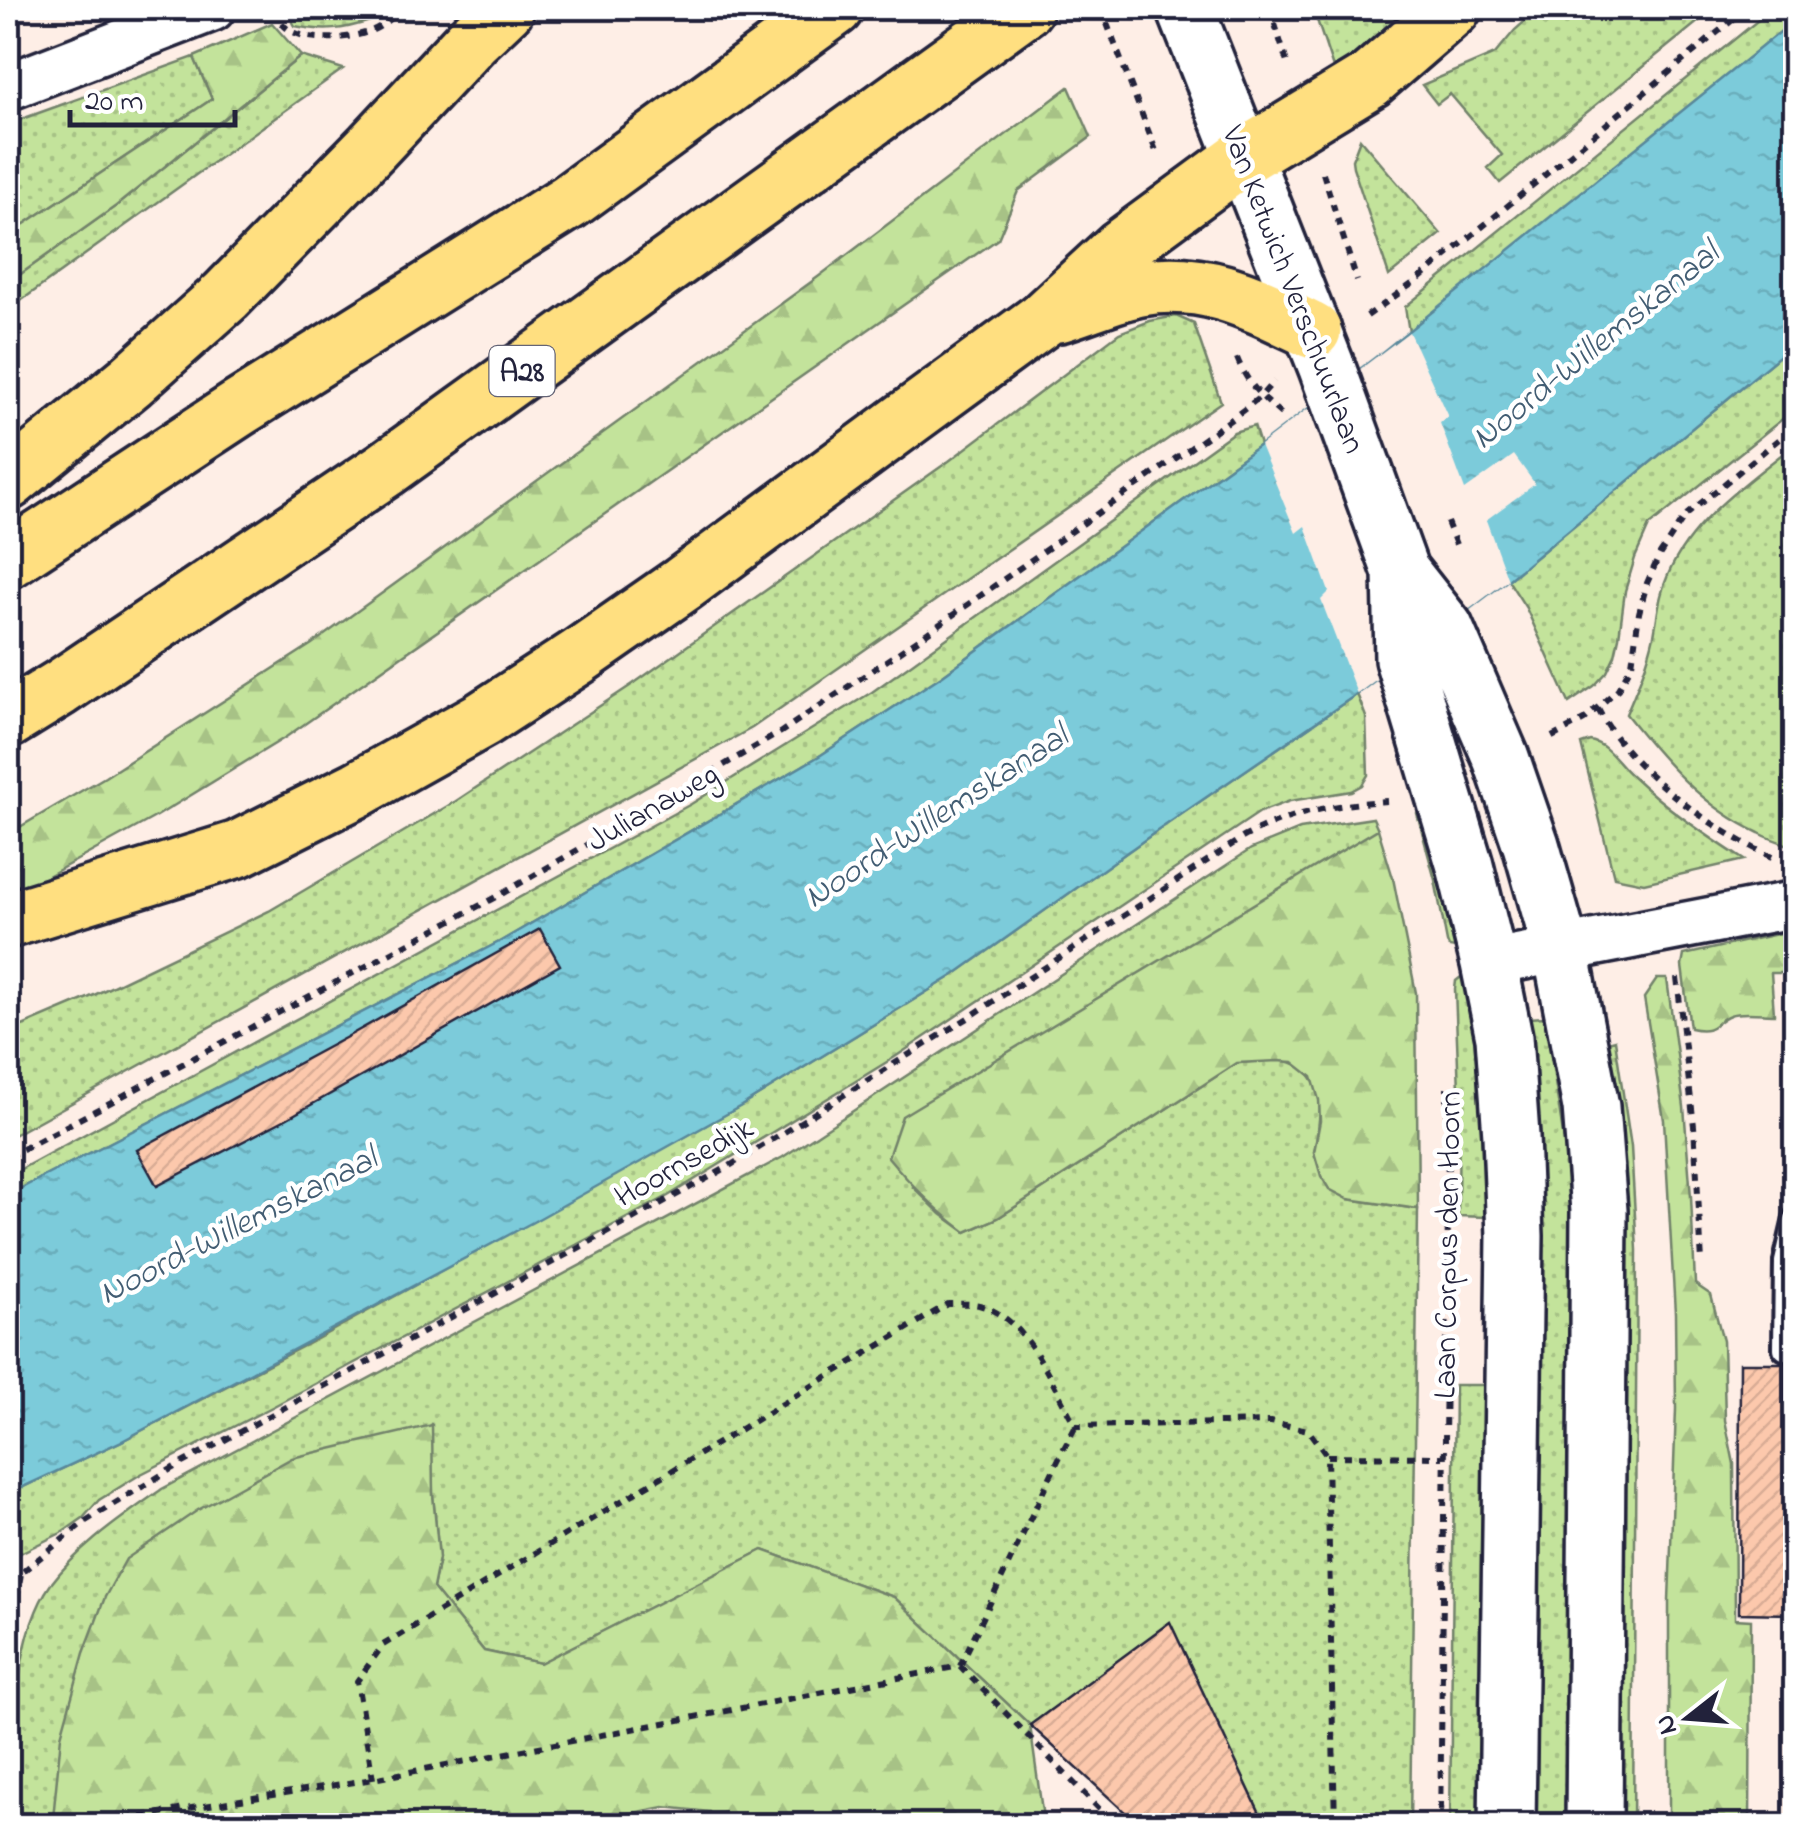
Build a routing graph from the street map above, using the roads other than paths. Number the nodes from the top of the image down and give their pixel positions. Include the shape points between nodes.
1 (212, 8) edge
2 (506, 8) edge
3 (835, 8) edge
4 (1026, 8) edge
5 (1185, 8) edge
6 (1453, 8) edge
7 (8, 88) edge
8 (1245, 156) junction
9 (1042, 320) junction
10 (1313, 331) junction
11 (8, 482) edge
12 (8, 560) edge
13 (1401, 572) joint
14 (1424, 644) junction
15 (8, 720) edge
16 (1796, 904) edge
17 (8, 920) edge
18 (1561, 950) junction
19 (1489, 963) junction
20 (1796, 1219) edge
21 (1785, 1348) dead end
22 (1507, 1826) edge
23 (1594, 1826) edge

1 - 7 street
2 - 11 highway via 226,296
3 - 12 highway via 570,201
4 - 15 highway, A28 via 386,470
5 - 8 main road, Van Ketwich Verschuurlaan
6 - 8 highway via 1370,80
8 - 9 highway via 1120,248
8 - 10 main road, Van Ketwich Verschuurlaan
9 - 10 highway via 1142,288 1190,286 1249,300
9 - 17 highway via 682,584 483,718 238,849
10 - 13 main road, Van Ketwich Verschuurlaan
13 - 14 main road, Laan Corpus den Hoorn
14 - 18 main road, Laan Corpus den Hoorn via 1501,758
14 - 19 main road, Laan Corpus den Hoorn
16 - 18 street
18 - 19 street
18 - 23 main road, Laan Corpus den Hoorn via 1590,1107 1599,1210
19 - 22 main road, Laan Corpus den Hoorn via 1504,1037 1515,1236
20 - 21 lane via 1786,1262

